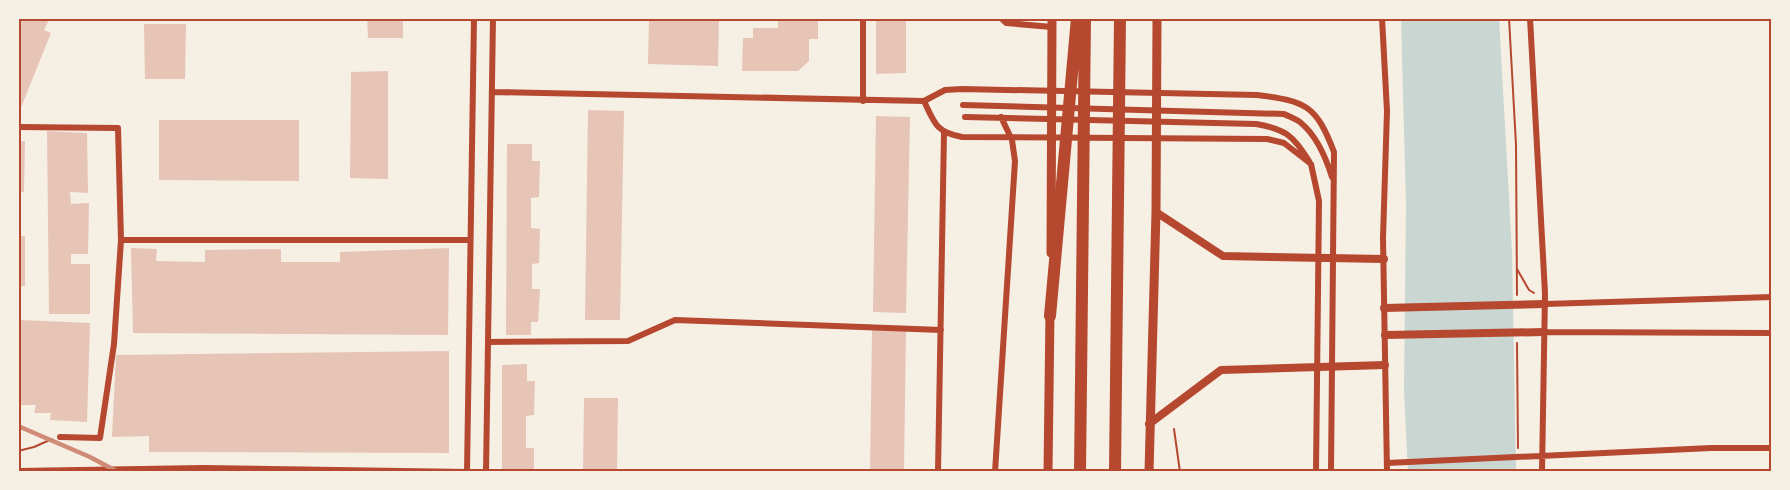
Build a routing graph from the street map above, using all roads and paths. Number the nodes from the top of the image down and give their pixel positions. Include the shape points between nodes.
1 (474, 18) edge
2 (493, 18) edge
3 (863, 18) edge
4 (1001, 18) edge
5 (1077, 18) edge
6 (1085, 18) edge
7 (1120, 18) edge
8 (1157, 18) edge
9 (1382, 18) edge
10 (1509, 18) edge
11 (1530, 18) edge
12 (1052, 22) edge
13 (492, 92) junction
14 (863, 101) junction
15 (924, 101) junction
16 (963, 105) dead end
17 (965, 117) dead end
18 (1001, 117) junction
19 (18, 127) edge
20 (944, 133) junction
21 (1311, 164) junction
22 (1334, 183) junction
23 (1156, 212) junction
24 (121, 240) junction
25 (470, 240) junction
26 (1384, 259) junction
27 (1516, 268) junction
28 (1772, 297) edge
29 (1517, 300) dead end
30 (1545, 301) junction
31 (1384, 308) junction
32 (1050, 316) junction
33 (941, 330) junction
34 (1544, 332) junction
35 (1772, 333) edge
36 (1517, 334) dead end
37 (1385, 335) junction
38 (488, 342) junction
39 (1385, 365) junction
40 (1149, 424) junction
41 (1174, 429) dead end
42 (60, 437) joint
43 (1772, 448) edge
44 (1518, 449) dead end
45 (18, 451) edge
46 (1541, 455) junction
47 (1387, 463) junction
48 (18, 471) edge
49 (467, 472) edge
50 (486, 472) edge
51 (938, 472) edge
52 (995, 472) edge
53 (1048, 472) edge
54 (1080, 472) edge
55 (1114, 472) edge
56 (1149, 472) edge
57 (1180, 472) edge
58 (1316, 472) edge
59 (1331, 472) edge
60 (1387, 472) edge
61 (1542, 472) edge

1 - 25 street
2 - 13 street
3 - 14 street
4 - 12 street via 1006,23
5 - 32 highway
6 - 54 highway
7 - 55 highway
8 - 23 main road
9 - 26 street via 1387,111
10 - 27 path via 1516,145
11 - 30 street
12 - 32 main road
13 - 14 street
13 - 38 street
14 - 15 street
15 - 20 street
15 - 22 street via 945,90 962,89 1286,98 1312,110 1325,128 1334,152
16 - 22 street via 1284,114 1302,123 1324,153
17 - 18 street
18 - 21 street via 1276,127 1289,134
18 - 52 street via 1012,140 1015,161
19 - 24 street via 118,128
20 - 21 street via 962,137 1267,139 1284,143
20 - 33 street
21 - 58 street via 1319,201
22 - 59 street
23 - 26 street via 1223,256
23 - 40 main road
24 - 25 street
24 - 42 street via 114,344 100,438
25 - 49 street
26 - 31 street
27 - 29 path
27 - 30 path via 1529,290
28 - 30 street
30 - 31 street
30 - 34 street
31 - 37 street
32 - 53 main road
33 - 38 street via 675,320 627,341
33 - 51 street
34 - 35 street
34 - 37 street
34 - 46 street
36 - 44 path
37 - 39 street
38 - 50 street
39 - 40 street via 1221,370
39 - 47 street
40 - 56 main road
41 - 57 path
42 - 45 path
43 - 46 street
46 - 47 street
46 - 61 street
47 - 60 street
48 - 49 street via 203,468

